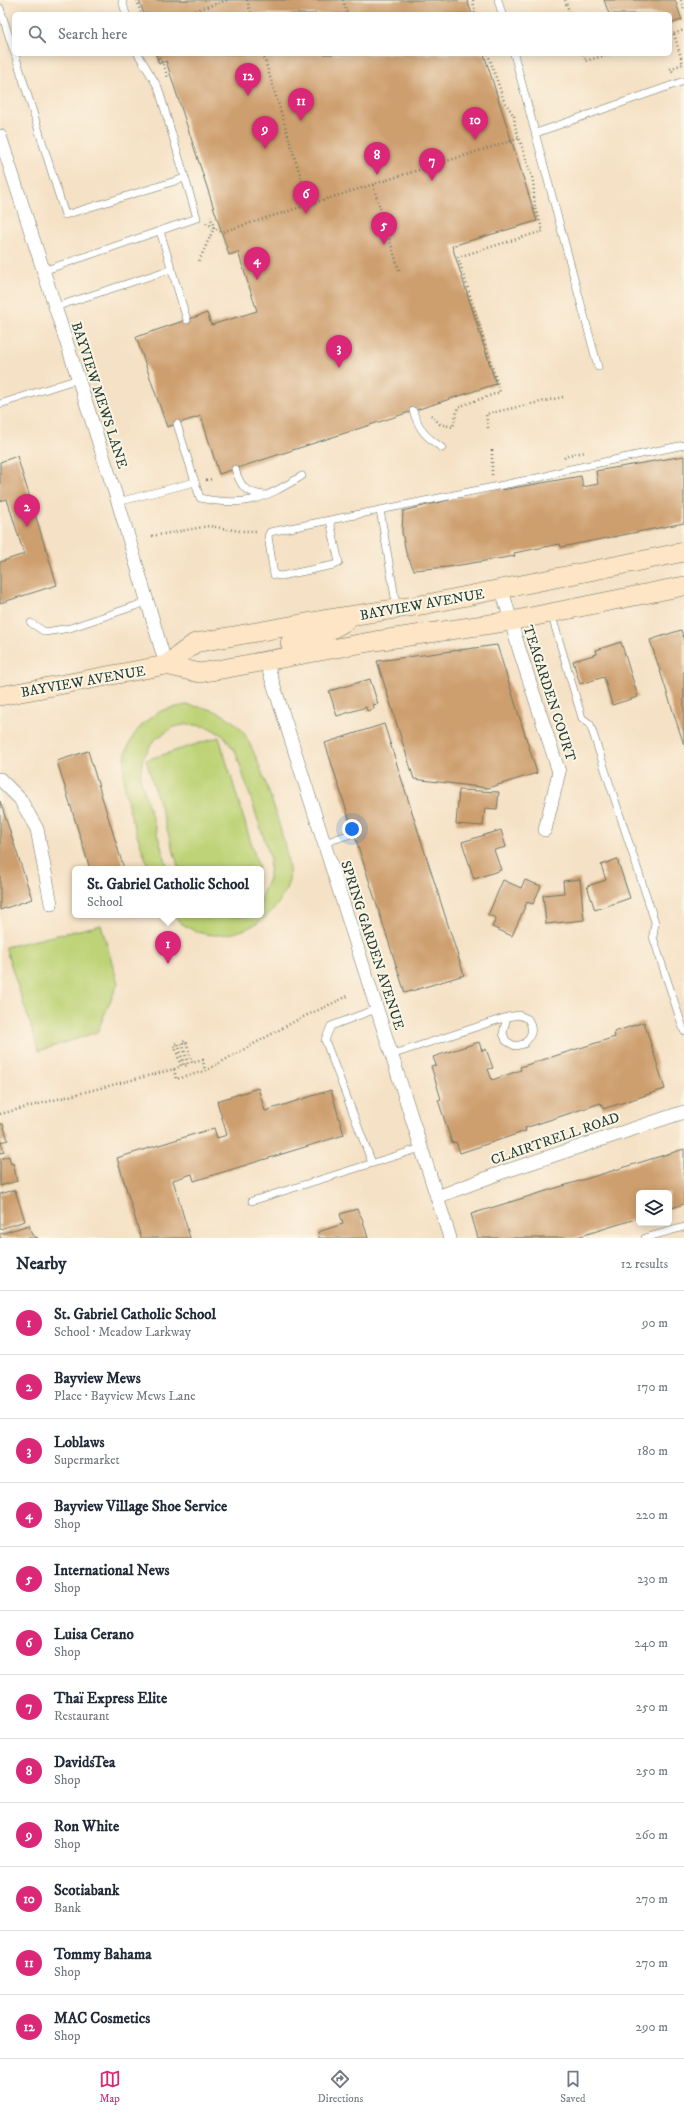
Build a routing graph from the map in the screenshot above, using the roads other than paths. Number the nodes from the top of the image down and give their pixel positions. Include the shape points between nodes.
1 (122, 0) edge
2 (498, 0) edge
3 (0, 8) edge
4 (125, 12) edge
5 (501, 12) edge
6 (12, 47) edge
7 (15, 56) edge
8 (139, 56) edge
9 (515, 56) edge
10 (684, 81) edge
11 (536, 133) junction
12 (0, 136) edge
13 (185, 178) junction
14 (160, 231) junction
15 (172, 269) junction
16 (43, 271) junction
17 (55, 307) junction
18 (187, 320) dead end
19 (598, 367) dead end
20 (78, 379) junction
21 (0, 404) edge
22 (413, 411) dead end
23 (177, 424) dead end
24 (684, 445) edge
25 (442, 448) dead end
26 (235, 469) dead end
27 (302, 476) dead end
28 (195, 482) junction
29 (268, 496) junction
30 (118, 502) junction
31 (380, 510) junction
32 (330, 520) junction
33 (684, 552) edge
34 (684, 586) edge
35 (502, 590) junction
36 (147, 602) junction
37 (397, 609) junction
38 (551, 613) junction
39 (356, 615) junction
40 (511, 621) junction
41 (31, 623) dead end
42 (266, 661) junction
43 (166, 665) junction
44 (0, 696) edge
45 (0, 779) edge
46 (545, 830) dead end
47 (354, 833) dead end
48 (324, 843) junction
49 (51, 904) dead end
50 (376, 1009) junction
51 (507, 1017) junction
52 (684, 1031) edge
53 (391, 1055) junction
54 (684, 1112) edge
55 (421, 1148) junction
56 (372, 1163) junction
57 (437, 1197) junction
58 (252, 1202) dead end
59 (684, 1227) edge
60 (450, 1238) edge
61 (645, 1238) edge

1 - 4 lane
2 - 5 lane
3 - 6 lane
7 - 13 lane via 65,215
8 - 13 lane via 158,87
9 - 11 lane
10 - 11 lane
11 - 19 lane
12 - 16 street, BAYVIEW MEWS LANE
13 - 14 lane via 197,218
14 - 15 lane
14 - 16 lane
15 - 17 lane
15 - 18 lane
16 - 17 street, BAYVIEW MEWS LANE
17 - 20 street, BAYVIEW MEWS LANE
20 - 21 lane
20 - 30 street, BAYVIEW MEWS LANE
22 - 25 lane via 418,427
23 - 28 lane
24 - 31 lane
26 - 29 lane via 242,487 251,493
27 - 29 lane
28 - 29 lane via 200,498 221,502 246,502
28 - 30 lane
30 - 36 street, BAYVIEW MEWS LANE
31 - 32 lane
31 - 37 lane
32 - 32 lane via 270,532 268,536 274,575 281,576 339,563
33 - 35 main road, BAYVIEW AVENUE
34 - 38 main road, BAYVIEW AVENUE
35 - 37 main road, BAYVIEW AVENUE
35 - 40 street, TEAGARDEN COURT
36 - 41 lane via 70,628 45,632
36 - 43 street, BAYVIEW MEWS LANE
37 - 39 main road, BAYVIEW AVENUE
38 - 40 main road, BAYVIEW AVENUE
38 - 52 lane via 582,718 590,724 655,922 653,937
39 - 42 main road via 314,639 274,647 267,654
39 - 43 main road, BAYVIEW AVENUE via 195,643
40 - 42 main road, BAYVIEW AVENUE via 375,641
40 - 46 street, TEAGARDEN COURT via 559,772
42 - 43 main road, BAYVIEW AVENUE via 200,673
42 - 48 street, SPRING GARDEN AVENUE
43 - 44 main road, BAYVIEW AVENUE
45 - 49 street via 20,799 37,829
47 - 48 lane
48 - 50 street, SPRING GARDEN AVENUE
50 - 53 street, SPRING GARDEN AVENUE
50 - 56 lane via 331,1026 325,1040
51 - 51 lane via 519,1015 528,1019 533,1028 531,1036 524,1044 515,1046 506,1041 503,1033
51 - 53 lane
53 - 55 street, SPRING GARDEN AVENUE
54 - 57 street, CLAIRTRELL ROAD via 503,1172
55 - 56 lane
55 - 57 street, SPRING GARDEN AVENUE
56 - 58 lane
57 - 60 street, SPRING GARDEN AVENUE
59 - 61 lane

